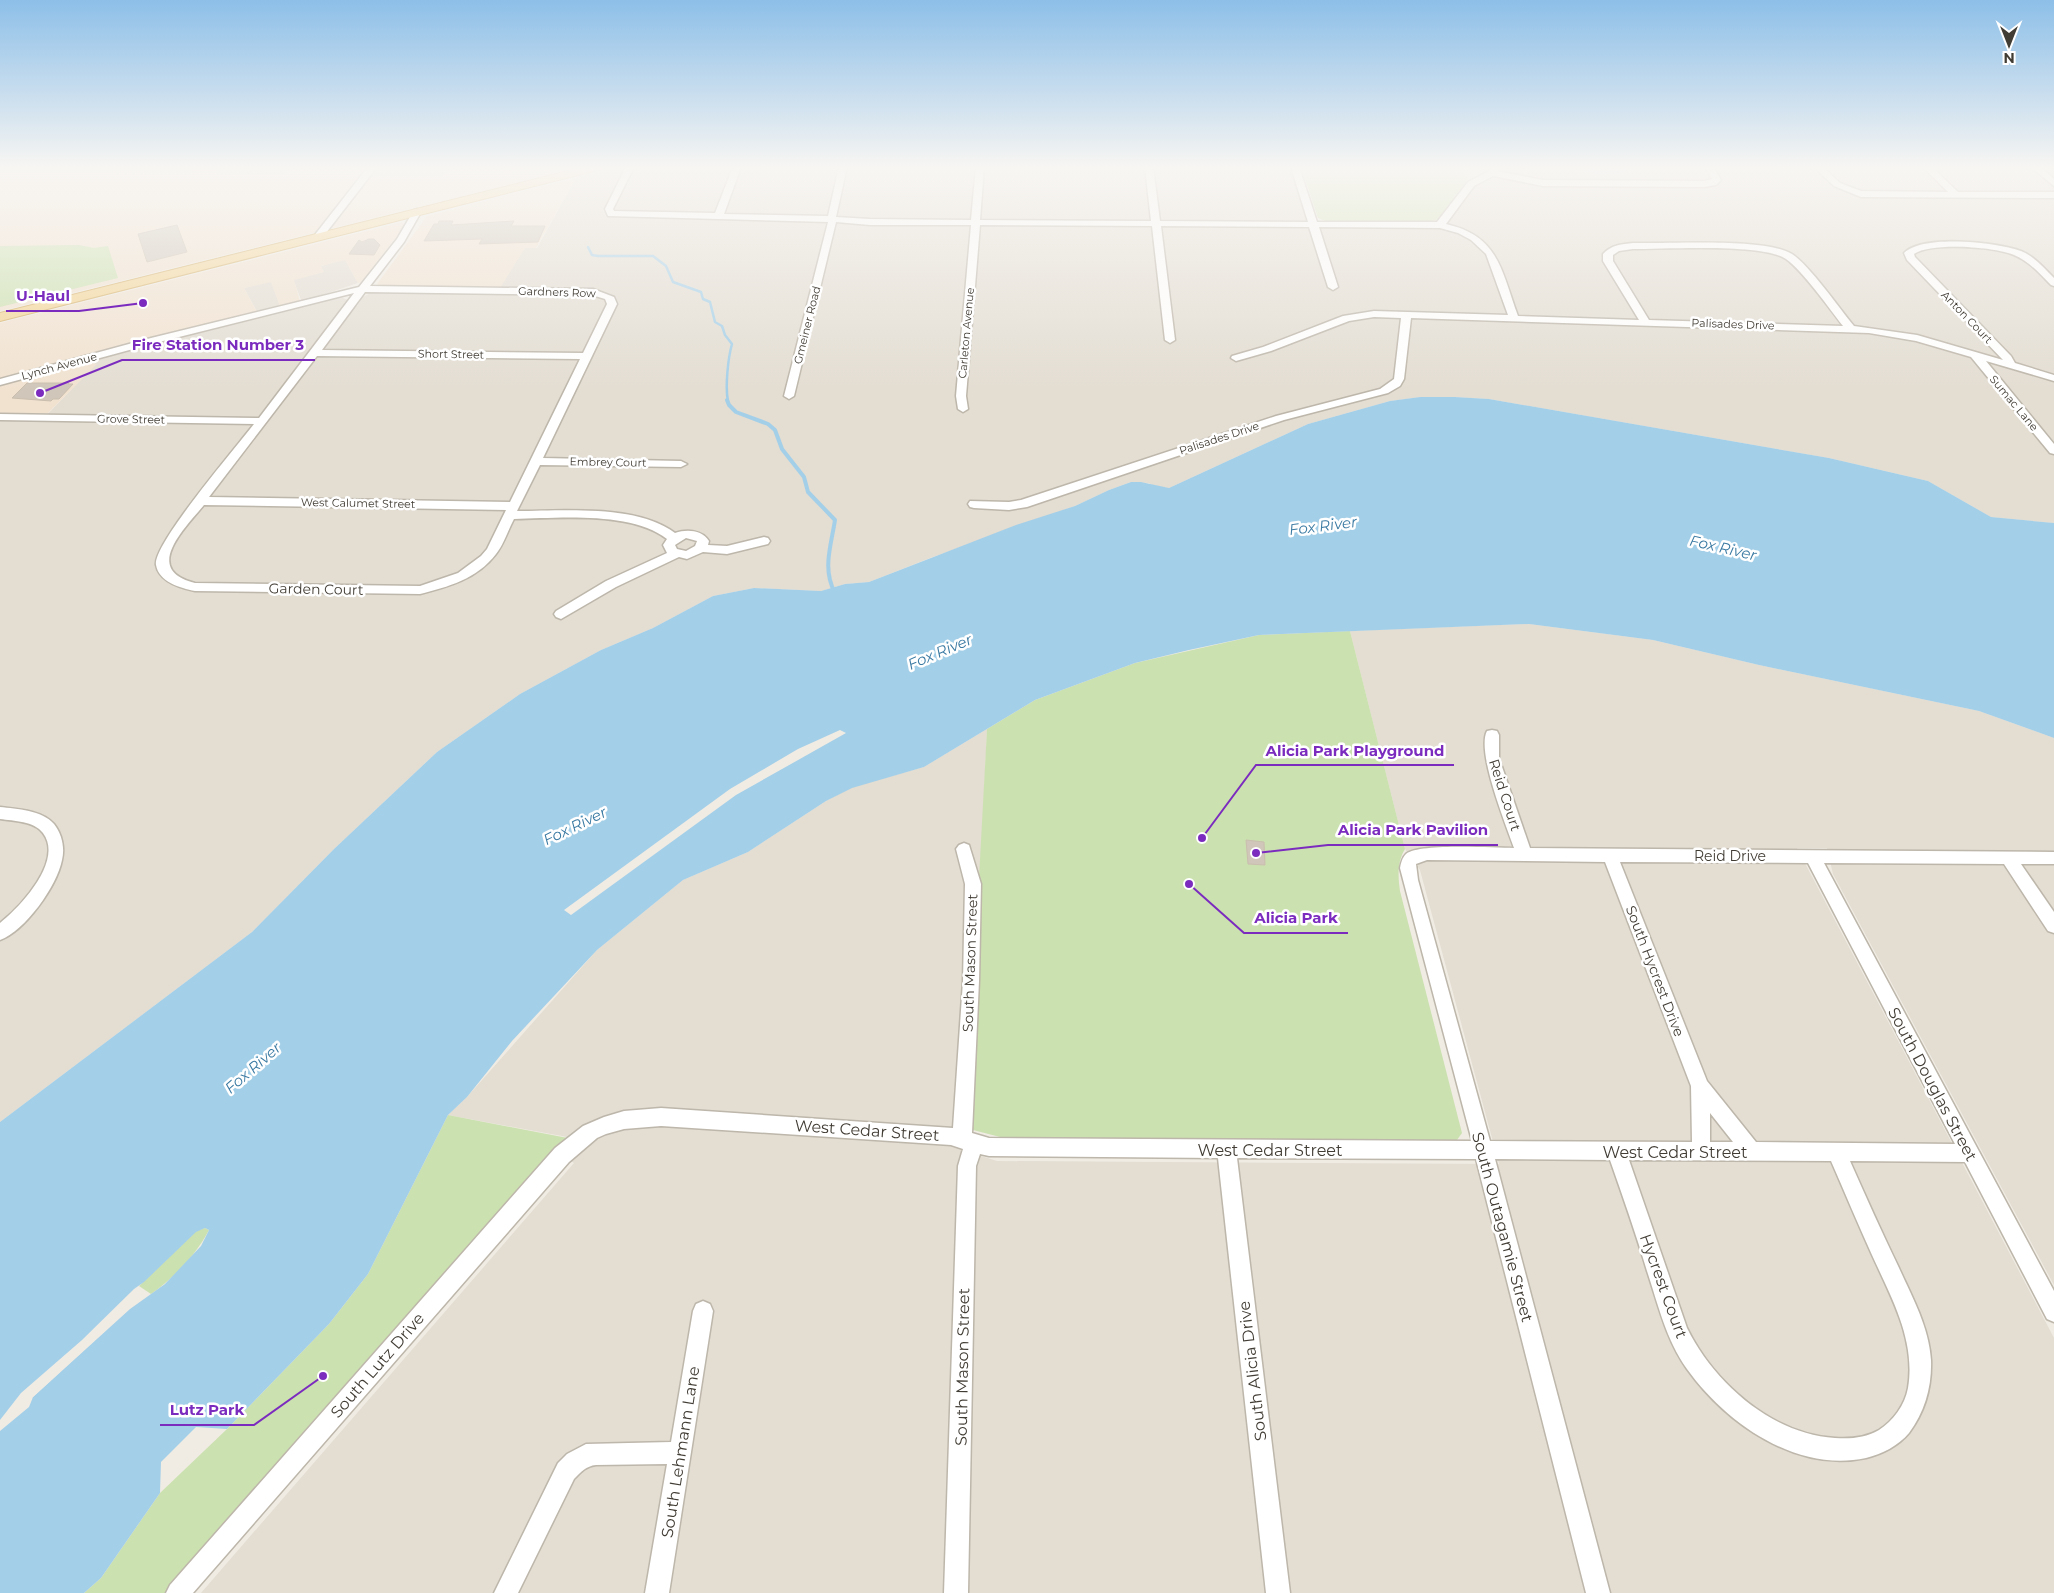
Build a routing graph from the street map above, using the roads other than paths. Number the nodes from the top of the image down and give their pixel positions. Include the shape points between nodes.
1 (298, 241) edge
2 (399, 241) edge
3 (827, 241) edge
4 (973, 241) edge
5 (1159, 241) edge
6 (1319, 241) edge
7 (1478, 241) edge
8 (2054, 283) edge
9 (1333, 287) dead end
10 (362, 290) junction
11 (1406, 314) junction
12 (0, 316) edge
13 (1514, 318) junction
14 (1645, 322) junction
15 (1851, 329) junction
16 (1170, 340) dead end
17 (315, 352) junction
18 (1975, 355) junction
19 (588, 356) junction
20 (1236, 358) dead end
21 (2012, 366) junction
22 (2054, 378) edge
23 (0, 382) edge
24 (790, 396) dead end
25 (963, 408) dead end
26 (0, 417) edge
27 (263, 420) junction
28 (2054, 451) edge
29 (535, 461) junction
30 (681, 464) dead end
31 (201, 501) junction
32 (974, 504) dead end
33 (513, 510) junction
34 (674, 538) junction
35 (764, 541) dead end
36 (701, 548) junction
37 (676, 554) junction
38 (561, 614) dead end
39 (1492, 735) dead end
40 (0, 813) edge
41 (964, 849) dead end
42 (1524, 855) junction
43 (1610, 856) junction
44 (1812, 856) junction
45 (2008, 857) junction
46 (2054, 858) edge
47 (1409, 861) joint
48 (2054, 926) edge
49 (0, 933) edge
50 (1700, 1086) junction
51 (578, 1140) joint
52 (969, 1141) junction
53 (1227, 1150) junction
54 (1751, 1151) junction
55 (1484, 1152) junction
56 (1617, 1152) junction
57 (1702, 1152) junction
58 (1836, 1152) junction
59 (1969, 1153) junction
60 (703, 1311) dead end
61 (2054, 1312) edge
62 (680, 1453) junction
63 (178, 1593) edge
64 (506, 1593) edge
65 (657, 1593) edge
66 (956, 1593) edge
67 (1278, 1593) edge
68 (1598, 1593) edge

1 - 12 main road
2 - 10 street
3 - 24 street, Gmeiner Road
4 - 25 street, Carleton Avenue via 961,396
5 - 16 street
6 - 9 street
7 - 13 street via 1490,252
8 - 21 street, Anton Court via 2026,258 2000,248 1926,246 1914,248 1909,253 1910,258
10 - 17 street
10 - 19 street, Gardners Row via 604,294 612,304
10 - 23 street, Lynch Avenue
11 - 13 street, Palisades Drive
11 - 20 street, Palisades Drive via 1353,316
11 - 32 street, Palisades Drive via 1400,374 1396,384 1390,388 1280,418 1023,504
13 - 14 street, Palisades Drive
14 - 15 street, Palisades Drive
14 - 15 street via 1608,261 1610,251 1633,246 1775,250 1793,260
15 - 18 street, Palisades Drive via 1904,335
17 - 19 street, Short Street
17 - 27 street
18 - 21 street, Palisades Drive
18 - 28 street, Sumac Lane
19 - 29 street, Gardners Row
21 - 22 street, Palisades Drive
26 - 27 street, Grove Street
27 - 31 street
29 - 30 street, Embrey Court
29 - 33 street, Gardners Row
31 - 33 street, West Calumet Street
31 - 33 street, Garden Court via 170,541 162,560 168,575 180,583 195,586 408,591 431,588 462,576 485,559
33 - 34 street, West Calumet Street via 611,517 651,525
34 - 36 street via 683,534 698,535 703,541
34 - 37 street via 669,546
35 - 36 street via 727,550
36 - 37 street via 692,554
37 - 38 street via 611,584
39 - 42 street, Reid Court via 1492,758
40 - 49 street via 24,816 44,825 53,837 56,854 52,872 40,893
41 - 52 street, South Mason Street via 973,884
42 - 43 street, Reid Drive
42 - 47 street, Reid Drive via 1426,854 1414,856
43 - 44 street, Reid Drive
43 - 50 street, South Hycrest Drive
44 - 45 street, Reid Drive
44 - 59 street, South Douglas Street
45 - 46 street, Reid Drive
45 - 48 street
47 - 55 street, South Outagamie Street via 1410,880
50 - 54 street, South Hycrest Drive
50 - 57 street, South Hycrest Drive
51 - 52 street, West Cedar Street via 590,1132 624,1120 661,1117 951,1136
51 - 63 street, South Lutz Drive via 555,1162
52 - 53 street, West Cedar Street via 989,1147
52 - 66 street, South Mason Street
53 - 55 street, West Cedar Street
53 - 67 street, South Alicia Drive
54 - 57 street, West Cedar Street
54 - 58 street, West Cedar Street
55 - 56 street, West Cedar Street
55 - 68 street, South Outagamie Street
56 - 57 street, West Cedar Street
56 - 58 street, Hycrest Court via 1673,1320 1700,1368 1733,1402 1769,1429 1808,1445 1851,1450 1872,1446 1903,1428 1918,1398 1922,1362 1914,1325
58 - 59 street, West Cedar Street
59 - 61 street, South Douglas Street
60 - 62 street, South Lehmann Lane
62 - 64 street via 596,1454 586,1455 575,1462 559,1482
62 - 65 street, South Lehmann Lane

